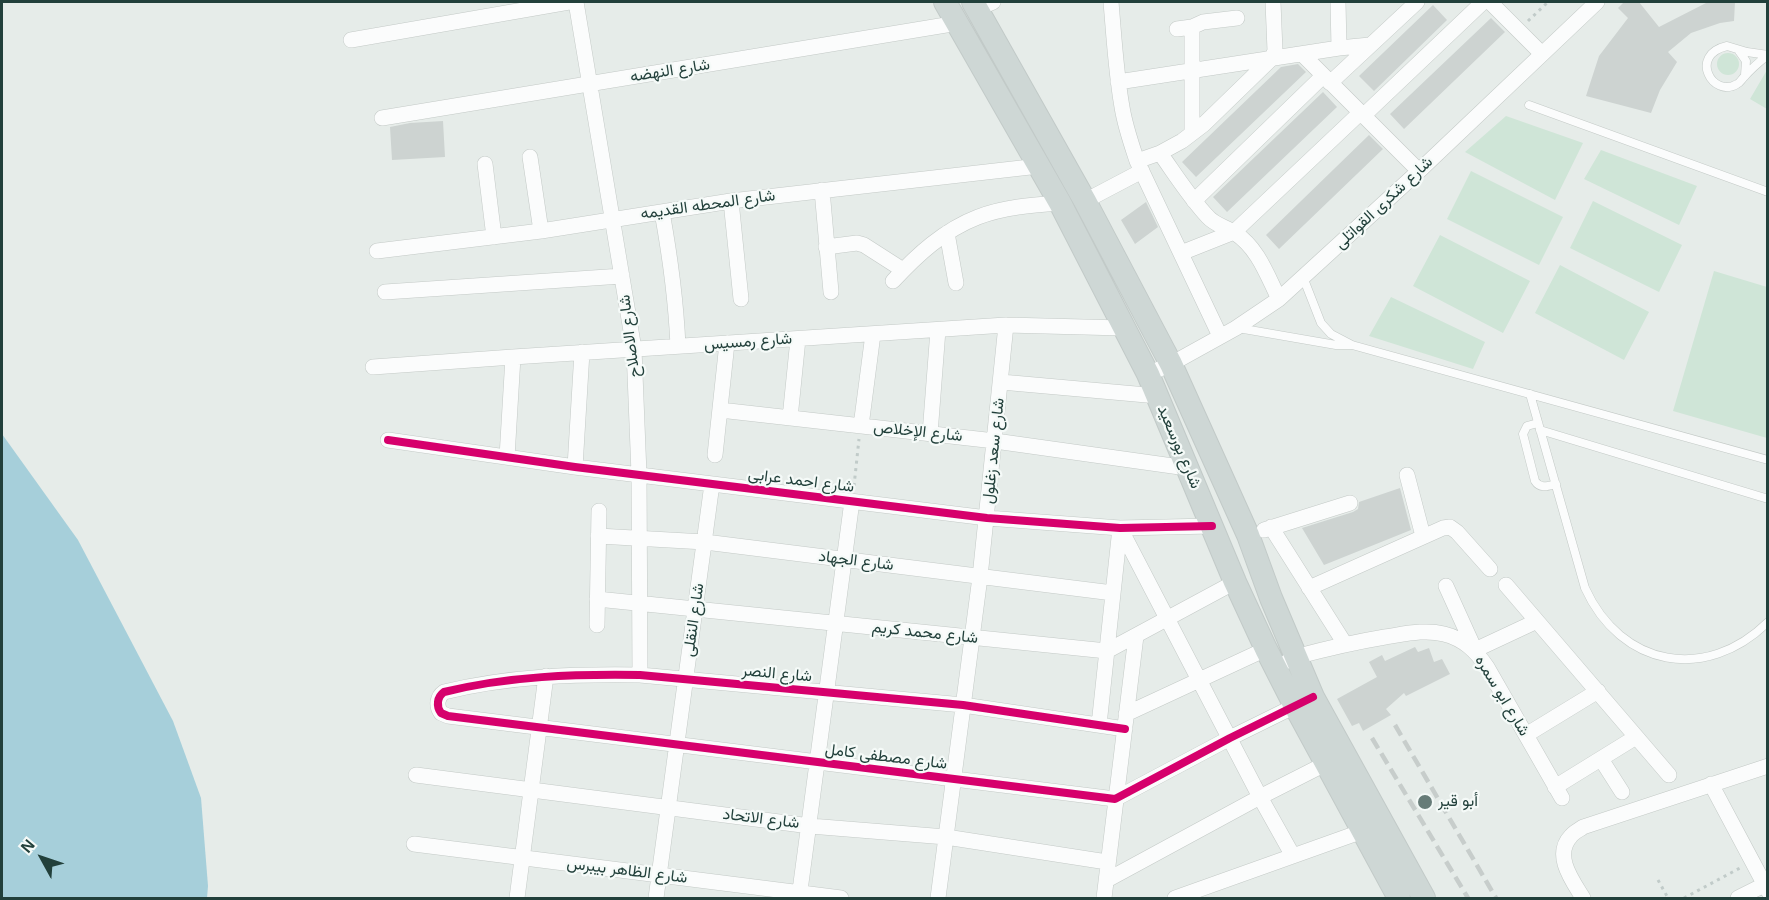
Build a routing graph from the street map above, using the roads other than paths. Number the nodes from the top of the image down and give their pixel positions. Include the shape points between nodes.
1 (569, 2) edge
2 (576, 2) edge
3 (1111, 2) edge
4 (1274, 2) edge
5 (1338, 2) edge
6 (1417, 2) edge
7 (1484, 2) edge
8 (1490, 2) edge
9 (1597, 2) edge
10 (980, 4) edge
11 (948, 10) edge
12 (1237, 18) dead end
13 (351, 40) dead end
14 (1370, 45) junction
15 (1339, 48) junction
16 (1738, 50) junction
17 (1302, 54) junction
18 (1542, 54) junction
19 (1767, 55) edge
20 (1271, 59) junction
21 (1192, 71) junction
22 (1744, 76) junction
23 (1326, 79) junction
24 (1118, 82) junction
25 (590, 84) junction
26 (1529, 105) dead end
27 (1362, 114) junction
28 (382, 118) dead end
29 (1192, 133) junction
30 (1160, 153) junction
31 (530, 157) dead end
32 (485, 164) dead end
33 (1039, 166) junction
34 (1140, 166) junction
35 (1419, 171) junction
36 (822, 190) junction
37 (1767, 192) edge
38 (730, 201) junction
39 (1085, 201) junction
40 (1194, 201) junction
41 (1060, 203) junction
42 (662, 212) junction
43 (613, 219) junction
44 (541, 231) junction
45 (1234, 232) junction
46 (947, 233) junction
47 (494, 237) junction
48 (826, 247) junction
49 (377, 251) dead end
50 (1181, 253) junction
51 (622, 276) junction
52 (1303, 277) junction
53 (956, 283) dead end
54 (385, 292) dead end
55 (831, 292) dead end
56 (741, 299) dead end
57 (1279, 299) junction
58 (1006, 325) junction
59 (1236, 327) junction
60 (1123, 328) junction
61 (938, 330) junction
62 (873, 334) junction
63 (1220, 336) junction
64 (798, 339) junction
65 (727, 343) junction
66 (1352, 345) junction
67 (678, 346) junction
68 (634, 349) junction
69 (582, 352) junction
70 (513, 357) junction
71 (1171, 364) junction
72 (373, 367) dead end
73 (1148, 374) junction
74 (1001, 382) junction
75 (1530, 394) junction
76 (1158, 396) junction
77 (720, 410) junction
78 (790, 418) junction
79 (861, 426) junction
80 (1539, 426) junction
81 (930, 434) junction
82 (388, 440) dead end
83 (995, 441) junction
84 (715, 455) dead end
85 (507, 457) junction
86 (1767, 460) edge
87 (575, 466) junction
88 (1187, 468) junction
89 (639, 474) junction
90 (1407, 475) dead end
91 (712, 483) junction
92 (1556, 484) junction
93 (1767, 499) edge
94 (852, 501) junction
95 (1350, 503) dead end
96 (599, 512) dead end
97 (987, 518) junction
98 (1212, 526) junction
99 (1271, 527) junction
100 (1120, 528) junction
101 (1248, 535) junction
102 (598, 536) junction
103 (1423, 536) junction
104 (640, 538) junction
105 (705, 542) junction
106 (844, 560) junction
107 (1490, 569) dead end
108 (980, 577) junction
109 (1235, 582) junction
110 (1506, 585) dead end
111 (1446, 586) dead end
112 (1310, 588) junction
113 (1113, 593) junction
114 (597, 599) junction
115 (640, 603) junction
116 (696, 609) junction
117 (1168, 619) junction
118 (1537, 621) junction
119 (1767, 622) edge
120 (835, 624) junction
121 (597, 625) dead end
122 (1136, 636) junction
123 (972, 638) junction
124 (1345, 644) junction
125 (1475, 650) junction
126 (1107, 651) junction
127 (1295, 657) junction
128 (1271, 659) junction
129 (640, 675) junction
130 (546, 676) junction
131 (686, 680) junction
132 (1200, 680) junction
133 (1598, 691) junction
134 (826, 692) junction
135 (1304, 702) junction
136 (963, 705) junction
137 (438, 706) joint
138 (1125, 722) junction
139 (1099, 725) junction
140 (539, 727) junction
141 (1526, 735) junction
142 (1636, 737) junction
143 (1230, 738) junction
144 (677, 745) junction
145 (1601, 759) junction
146 (817, 762) junction
147 (1327, 763) junction
148 (1767, 766) edge
149 (416, 775) dead end
150 (1669, 775) dead end
151 (954, 779) junction
152 (1711, 784) junction
153 (531, 790) junction
154 (1622, 792) dead end
155 (1260, 797) junction
156 (1115, 799) junction
157 (668, 807) junction
158 (810, 826) junction
159 (1363, 831) junction
160 (946, 837) junction
161 (414, 844) dead end
162 (1293, 856) junction
163 (522, 858) junction
164 (1107, 862) junction
165 (659, 875) junction
166 (1107, 880) junction
167 (1766, 888) edge
168 (799, 896) edge
169 (1413, 897) edge
170 (517, 898) edge
171 (656, 898) edge
172 (841, 898) edge
173 (938, 898) edge
174 (1104, 898) edge
175 (1175, 898) edge
176 (1583, 898) edge
177 (1738, 898) edge

1 - 13 street
2 - 25 street, شارع الاصلاح
3 - 24 street
4 - 20 street via 1275,51
5 - 15 street
6 - 14 street
7 - 27 street
8 - 18 street
9 - 18 street, شارع شكرى القواتلى
10 - 39 main road, شارع بورسعيد
11 - 25 street, شارع النهضه
11 - 33 main road, شارع بورسعيد
12 - 21 street via 1185,28
14 - 15 street
14 - 23 street
15 - 17 street
16 - 19 lane
16 - 22 lane via 1746,62
16 - 22 lane via 1727,46 1717,49 1709,56 1706,67 1716,85 1737,84
17 - 20 street
17 - 23 street
18 - 35 street, شارع شكرى القواتلى
19 - 22 lane
20 - 21 street
20 - 29 street
21 - 24 street
21 - 29 street
23 - 27 street
23 - 40 street
24 - 34 street via 1126,127
25 - 28 street, شارع النهضه
25 - 43 street, شارع الاصلاح
26 - 37 lane
27 - 35 street
27 - 45 street
29 - 30 street
30 - 34 street
30 - 40 street
31 - 44 street
32 - 47 street
33 - 36 street, شارع المحطه القديمه
33 - 41 main road, شارع بورسعيد
34 - 39 street
34 - 50 street
35 - 52 street, شارع شكرى القواتلى
36 - 38 street, شارع المحطه القديمه
36 - 48 street
38 - 42 street, شارع المحطه القديمه
38 - 56 street
39 - 71 main road, شارع بورسعيد
40 - 45 street via 1209,219
41 - 46 street via 1004,209 977,217
41 - 60 main road, شارع بورسعيد
42 - 43 street, شارع المحطه القديمه
42 - 67 street via 676,300
43 - 44 street, شارع المحطه القديمه
43 - 51 street, شارع الاصلاح
44 - 47 street, شارع المحطه القديمه
45 - 50 street
45 - 57 street via 1257,255
46 - 48 street via 898,275 864,245
46 - 53 street
47 - 49 street, شارع المحطه القديمه
48 - 55 street
50 - 63 street
51 - 54 street
51 - 68 street, شارع الاصلاح
52 - 57 street, شارع شكرى القواتلى
52 - 66 lane via 1321,323 1331,334
57 - 59 street, شارع شكرى القواتلى
58 - 60 street, شارع رمسيس
58 - 61 street, شارع رمسيس
58 - 74 street, شارع سعد زغلول
59 - 63 street, شارع شكرى القواتلى
59 - 66 lane
60 - 73 main road, شارع بورسعيد
61 - 62 street, شارع رمسيس
61 - 81 street
62 - 64 street, شارع رمسيس
62 - 79 street
63 - 71 street, شارع شكرى القواتلى
64 - 65 street, شارع رمسيس
64 - 78 street
65 - 67 street, شارع رمسيس
65 - 77 street
66 - 75 lane
67 - 68 street, شارع رمسيس
68 - 69 street, شارع رمسيس
68 - 89 street, شارع الاصلاح
69 - 70 street, شارع رمسيس
69 - 87 street
70 - 72 street, شارع رمسيس
70 - 85 street
71 - 73 street, شارع شكرى القواتلى
71 - 101 main road, شارع بورسعيد
73 - 76 main road, شارع بورسعيد
74 - 76 street
74 - 83 street, شارع سعد زغلول
75 - 80 lane
75 - 86 lane
76 - 88 main road, شارع بورسعيد
77 - 78 street, شارع الإخلاص
77 - 84 street
78 - 79 street, شارع الإخلاص
79 - 81 street, شارع الإخلاص
80 - 92 lane
80 - 92 lane via 1527,426 1523,438 1537,484
80 - 93 lane
81 - 83 street, شارع الإخلاص
82 - 85 street, شارع احمد عرابى
83 - 88 street, شارع الإخلاص
83 - 97 street, شارع سعد زغلول
85 - 87 street, شارع احمد عرابى
87 - 89 street, شارع احمد عرابى
88 - 98 main road, شارع بورسعيد
89 - 91 street, شارع احمد عرابى
89 - 104 street, شارع الاصلاح
90 - 103 street
91 - 94 street, شارع احمد عرابى
91 - 105 street, شارع النقلى
92 - 119 lane via 1585,588 1600,616 1623,638 1651,653 1698,658 1743,643
94 - 97 street, شارع احمد عرابى
94 - 106 street
95 - 99 street
96 - 102 street
97 - 100 street, شارع احمد عرابى
97 - 108 street, شارع سعد زغلول
98 - 100 street, شارع احمد عرابى
98 - 109 main road, شارع بورسعيد
99 - 101 street
99 - 112 street
100 - 113 street
100 - 117 street
101 - 127 main road, شارع بورسعيد
102 - 104 street, شارع الجهاد
102 - 114 street
103 - 107 street via 1450,527
103 - 112 street
104 - 105 street, شارع الجهاد
104 - 115 street, شارع الاصلاح
105 - 106 street, شارع الجهاد
105 - 116 street, شارع النقلى
106 - 108 street, شارع الجهاد
106 - 120 street
108 - 113 street, شارع الجهاد
108 - 123 street, شارع سعد زغلول
109 - 117 street
109 - 128 main road, شارع بورسعيد
110 - 118 street
111 - 125 street
112 - 124 street
113 - 126 street
114 - 115 street, شارع محمد كريم
114 - 121 street
115 - 116 street, شارع محمد كريم
115 - 129 street, شارع الاصلاح
116 - 120 street, شارع محمد كريم
116 - 131 street, شارع النقلى
117 - 122 street
117 - 132 street
118 - 125 street
118 - 133 street
120 - 123 street, شارع محمد كريم
120 - 134 street
122 - 126 street
122 - 138 street
123 - 126 street, شارع محمد كريم
123 - 136 street, شارع سعد زغلول
124 - 125 street, شارع ابو سمره via 1426,632 1445,634
124 - 127 street, شارع ابو سمره
125 - 141 street, شارع ابو سمره
126 - 139 street
127 - 128 street, شارع ابو سمره
127 - 135 main road, شارع بورسعيد
128 - 132 street
128 - 135 main road, شارع بورسعيد
129 - 130 street, شارع النصر
129 - 131 street, شارع النصر
130 - 137 street, شارع النصر via 444,692
130 - 140 street
131 - 134 street, شارع النصر
131 - 144 street, شارع النقلى
132 - 138 street
132 - 143 street
133 - 141 street
133 - 142 street
134 - 136 street, شارع النصر
134 - 146 street
135 - 143 street
135 - 147 main road, شارع بورسعيد
135 - 169 main road, شارع بورسعيد
136 - 139 street, شارع النصر
136 - 151 street, شارع سعد زغلول
137 - 140 street, شارع مصطفى كامل via 444,715
138 - 139 street, شارع النصر
138 - 156 street
140 - 144 street, شارع مصطفى كامل
140 - 153 street
141 - 145 street, شارع ابو سمره via 1558,792
142 - 145 street
142 - 150 street
143 - 155 street
143 - 156 street
144 - 146 street, شارع مصطفى كامل
144 - 157 street, شارع النقلى
145 - 154 street
146 - 151 street, شارع مصطفى كامل
146 - 158 street
147 - 155 street
147 - 159 main road, شارع بورسعيد
148 - 152 street
149 - 153 street, شارع الاتحاد
151 - 156 street, شارع مصطفى كامل
151 - 160 street, شارع سعد زغلول
152 - 167 street
152 - 176 street via 1583,827 1571,836 1563,859
153 - 157 street, شارع الاتحاد
153 - 163 street
155 - 162 street
155 - 166 street
156 - 164 street
157 - 158 street, شارع الاتحاد
157 - 165 street, شارع النقلى
158 - 160 street, شارع الاتحاد
158 - 168 street
159 - 162 street
159 - 169 main road, شارع بورسعيد
160 - 164 street, شارع الاتحاد
160 - 173 street, شارع سعد زغلول
161 - 163 street, شارع الظاهر بيبرس
162 - 175 street
163 - 165 street, شارع الظاهر بيبرس
163 - 170 street
164 - 166 street
165 - 168 street, شارع الظاهر بيبرس
165 - 171 street, شارع النقلى
166 - 174 street
167 - 177 street
168 - 172 street, شارع الظاهر بيبرس

